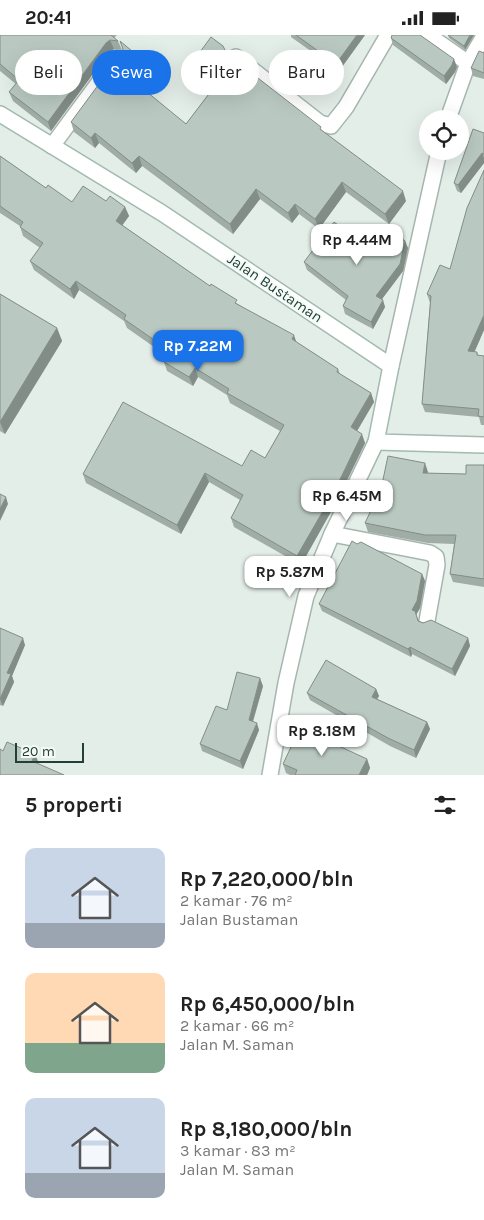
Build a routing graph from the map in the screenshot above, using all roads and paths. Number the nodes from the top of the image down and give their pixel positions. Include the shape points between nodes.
1 (388, 35) edge
2 (428, 35) edge
3 (484, 36) edge
4 (468, 63) junction
5 (259, 75) edge
6 (92, 92) edge
7 (451, 110) edge
8 (0, 114) edge
9 (52, 146) junction
10 (437, 160) edge
11 (391, 365) junction
12 (376, 442) junction
13 (484, 445) edge
14 (332, 534) junction
15 (427, 621) edge
16 (270, 775) edge

1 - 5 street via 346,107 331,126 320,123
2 - 4 street
3 - 4 street
4 - 7 street
6 - 9 street
8 - 9 street, Jalan Bustaman
9 - 11 street, Jalan Bustaman via 162,213
10 - 11 street
11 - 12 street
12 - 13 street
12 - 14 street
14 - 15 street via 430,553 436,557
14 - 16 street via 306,596

